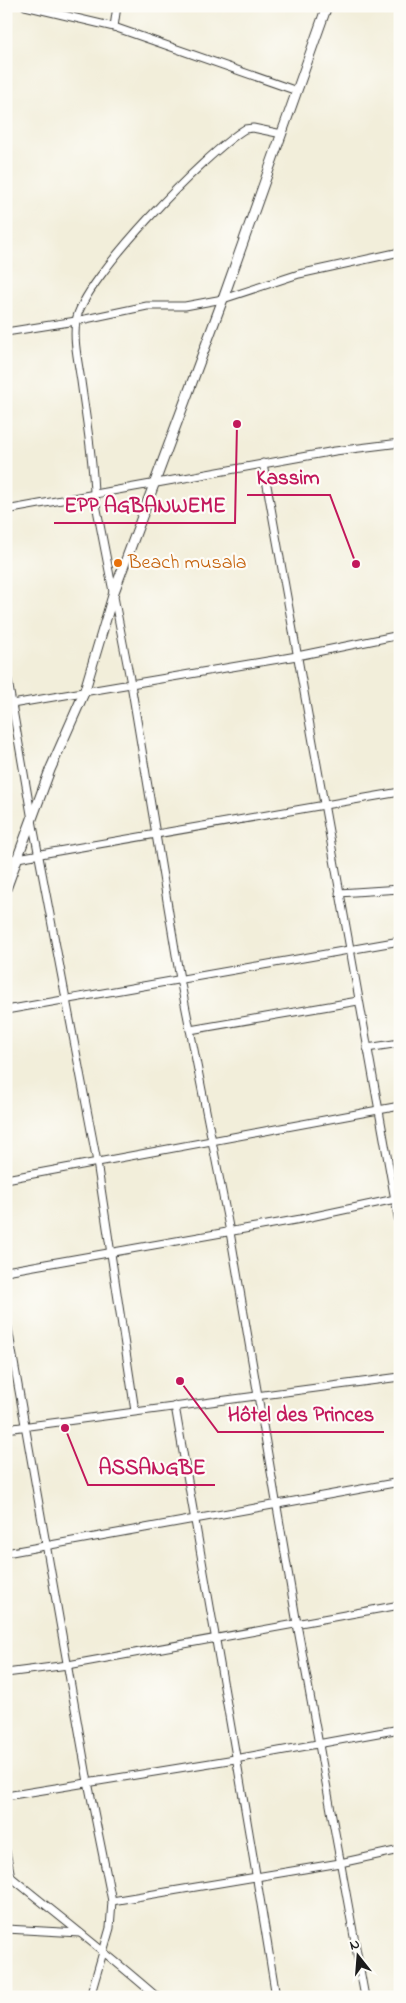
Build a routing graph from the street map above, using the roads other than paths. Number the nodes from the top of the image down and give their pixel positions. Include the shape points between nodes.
1 (25, 6) edge
2 (117, 6) edge
3 (328, 6) edge
4 (114, 27) junction
5 (297, 91) junction
6 (282, 134) junction
7 (400, 252) edge
8 (223, 299) junction
9 (76, 321) junction
10 (6, 332) edge
11 (400, 443) edge
12 (263, 463) junction
13 (156, 483) junction
14 (94, 494) junction
15 (6, 510) edge
16 (114, 592) junction
17 (400, 635) edge
18 (296, 656) junction
19 (6, 669) edge
20 (131, 684) junction
21 (84, 693) junction
22 (10, 704) edge
23 (400, 792) edge
24 (323, 807) junction
25 (32, 820) junction
26 (156, 832) junction
27 (40, 854) junction
28 (19, 857) junction
29 (6, 860) edge
30 (6, 889) edge
31 (400, 889) edge
32 (339, 893) junction
33 (400, 941) edge
34 (349, 948) junction
35 (180, 979) junction
36 (67, 999) junction
37 (358, 1001) junction
38 (6, 1010) edge
39 (190, 1030) junction
40 (400, 1043) edge
41 (367, 1048) junction
42 (400, 1106) edge
43 (379, 1110) junction
44 (212, 1141) junction
45 (97, 1162) junction
46 (6, 1178) edge
47 (397, 1198) edge
48 (400, 1228) edge
49 (230, 1232) junction
50 (112, 1252) junction
51 (6, 1271) edge
52 (6, 1317) edge
53 (400, 1377) edge
54 (258, 1395) junction
55 (175, 1406) junction
56 (135, 1411) junction
57 (25, 1426) junction
58 (6, 1429) edge
59 (400, 1482) edge
60 (277, 1504) junction
61 (194, 1520) junction
62 (46, 1547) junction
63 (6, 1553) edge
64 (400, 1605) edge
65 (297, 1624) junction
66 (215, 1639) junction
67 (68, 1665) junction
68 (6, 1673) edge
69 (400, 1729) edge
70 (320, 1743) junction
71 (235, 1758) junction
72 (88, 1782) junction
73 (6, 1796) edge
74 (400, 1850) edge
75 (6, 1851) edge
76 (340, 1863) junction
77 (9, 1875) edge
78 (257, 1876) junction
79 (112, 1901) junction
80 (6, 1929) edge
81 (80, 1933) junction
82 (104, 1951) junction
83 (90, 1997) edge
84 (157, 1997) edge
85 (276, 1997) edge
86 (365, 1997) edge

1 - 4 street
2 - 4 street
3 - 5 main road
4 - 5 street
5 - 6 main road
6 - 8 main road
6 - 9 street via 245,129 191,176 165,200 110,263 89,291
7 - 8 street via 316,270
8 - 9 street via 185,306 147,306
8 - 13 main road
9 - 10 street
9 - 14 street
11 - 12 street
12 - 13 street
12 - 18 street
13 - 14 street
13 - 16 main road
14 - 15 street
14 - 16 street
16 - 20 street
16 - 21 main road
17 - 18 street
18 - 20 street
18 - 24 street
19 - 22 street
20 - 21 street
20 - 26 street
21 - 22 street
21 - 25 main road
22 - 25 street
23 - 24 street
24 - 26 street
24 - 32 street
25 - 27 street
25 - 28 main road
26 - 27 street
26 - 35 street
27 - 28 street
27 - 36 street
28 - 29 street
28 - 30 main road
31 - 32 street
32 - 34 street
33 - 34 street
34 - 35 street
34 - 37 street
35 - 36 street
35 - 39 street
36 - 38 street
36 - 45 street
37 - 39 street
37 - 41 street
39 - 44 street
40 - 41 street
41 - 43 street
42 - 43 street
43 - 44 street
43 - 47 street
44 - 45 street
44 - 49 street
45 - 46 street
45 - 50 street
47 - 48 street
47 - 49 street
49 - 50 street
49 - 54 street
50 - 51 street
50 - 56 street
52 - 57 street
53 - 54 street
54 - 55 street
54 - 60 street
55 - 56 street
55 - 61 street
56 - 57 street
57 - 58 street
57 - 62 street
59 - 60 street
60 - 61 street
60 - 65 street
61 - 62 street
61 - 66 street
62 - 63 street
62 - 67 street
64 - 65 street
65 - 66 street
65 - 70 street
66 - 67 street
66 - 71 street
67 - 68 street
67 - 72 street
69 - 70 street
70 - 71 street
70 - 76 street
71 - 72 street
71 - 78 street
72 - 73 street
72 - 79 street
74 - 76 street
75 - 77 street
76 - 78 street
76 - 86 street
77 - 81 street
78 - 79 street
78 - 85 street
79 - 82 street
80 - 81 street
81 - 82 street
82 - 83 street
82 - 84 street

